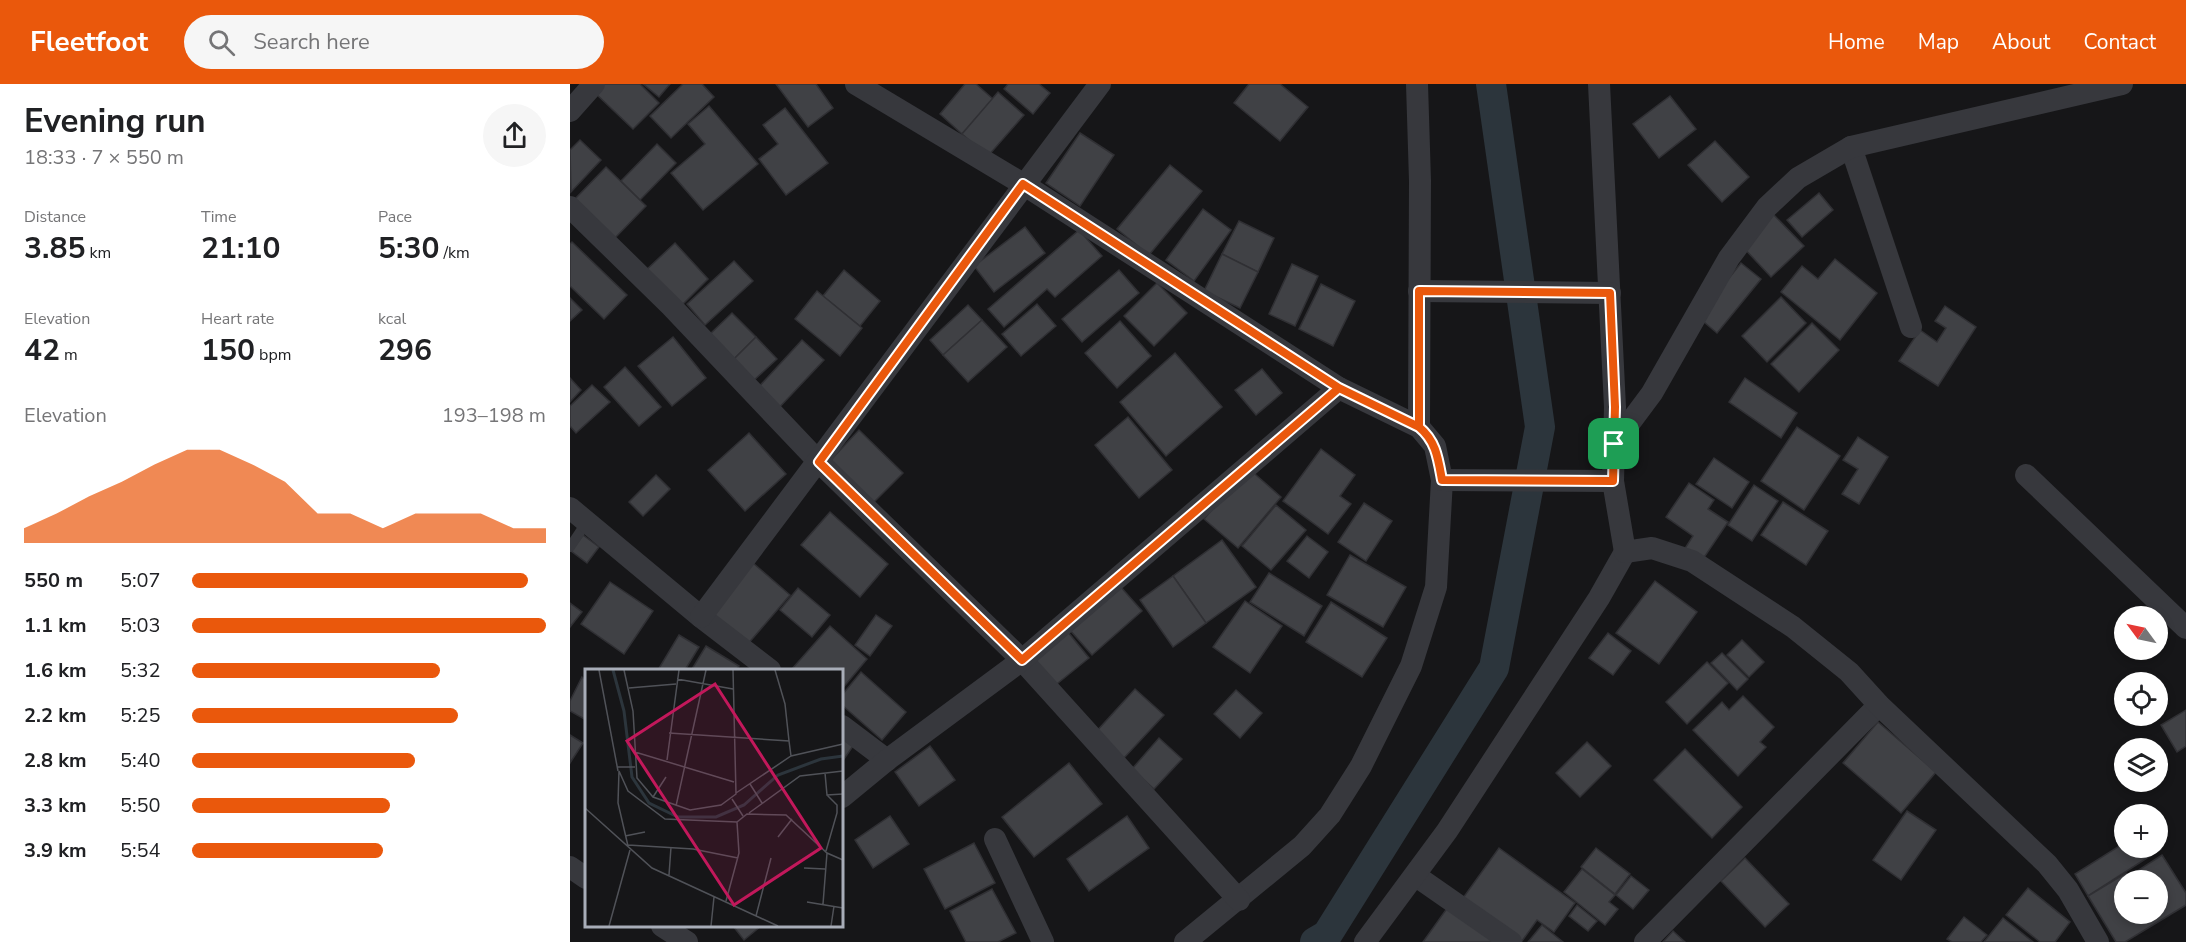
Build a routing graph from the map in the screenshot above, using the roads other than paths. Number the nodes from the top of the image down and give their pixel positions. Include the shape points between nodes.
1 (594, 84) edge
2 (856, 84) edge
3 (1100, 84) edge
4 (1417, 84) edge
5 (1599, 84) edge
6 (2122, 84) edge
7 (570, 111) edge
8 (1851, 147) junction
9 (1023, 184) junction
10 (570, 207) edge
11 (1426, 292) junction
12 (1603, 293) junction
13 (1911, 327) dead end
14 (1339, 388) junction
15 (1419, 427) junction
16 (1614, 444) junction
17 (819, 462) junction
18 (2026, 475) dead end
19 (1442, 480) junction
20 (1606, 482) junction
21 (570, 508) edge
22 (586, 523) junction
23 (570, 547) edge
24 (1625, 552) junction
25 (701, 617) junction
26 (2186, 628) edge
27 (1022, 660) junction
28 (769, 669) edge
29 (1879, 705) junction
30 (843, 727) edge
31 (886, 760) junction
32 (843, 796) edge
33 (994, 839) dead end
34 (570, 867) edge
35 (1416, 876) junction
36 (585, 877) edge
37 (1239, 900) junction
38 (665, 927) edge
39 (688, 935) edge
40 (1043, 942) edge
41 (1185, 942) edge
42 (1365, 942) edge
43 (1511, 942) edge
44 (1645, 942) edge
45 (2098, 942) edge

1 - 7 street
2 - 9 street
3 - 9 street
4 - 11 street
5 - 12 street
6 - 8 street
8 - 13 street
8 - 16 street via 1798,178 1767,207 1729,258 1652,393
9 - 14 street
9 - 17 street
10 - 17 street via 672,306
11 - 12 street
11 - 15 street
12 - 16 street via 1615,407
14 - 15 street
14 - 27 street
15 - 19 street via 1435,446
16 - 20 street
17 - 25 street
17 - 27 street
18 - 26 street
19 - 20 street
19 - 37 street via 1436,587 1411,666 1361,766 1330,815 1302,846
20 - 24 street
21 - 22 street
22 - 23 lane
22 - 25 street
24 - 29 street via 1652,548 1702,567 1818,645
24 - 35 street via 1599,598
25 - 28 street
27 - 31 street
27 - 37 street
29 - 44 street
29 - 45 street via 2047,864 2068,890
30 - 31 street
31 - 32 street
33 - 40 street
34 - 36 street
35 - 42 street
35 - 43 street
37 - 41 street
38 - 39 street

